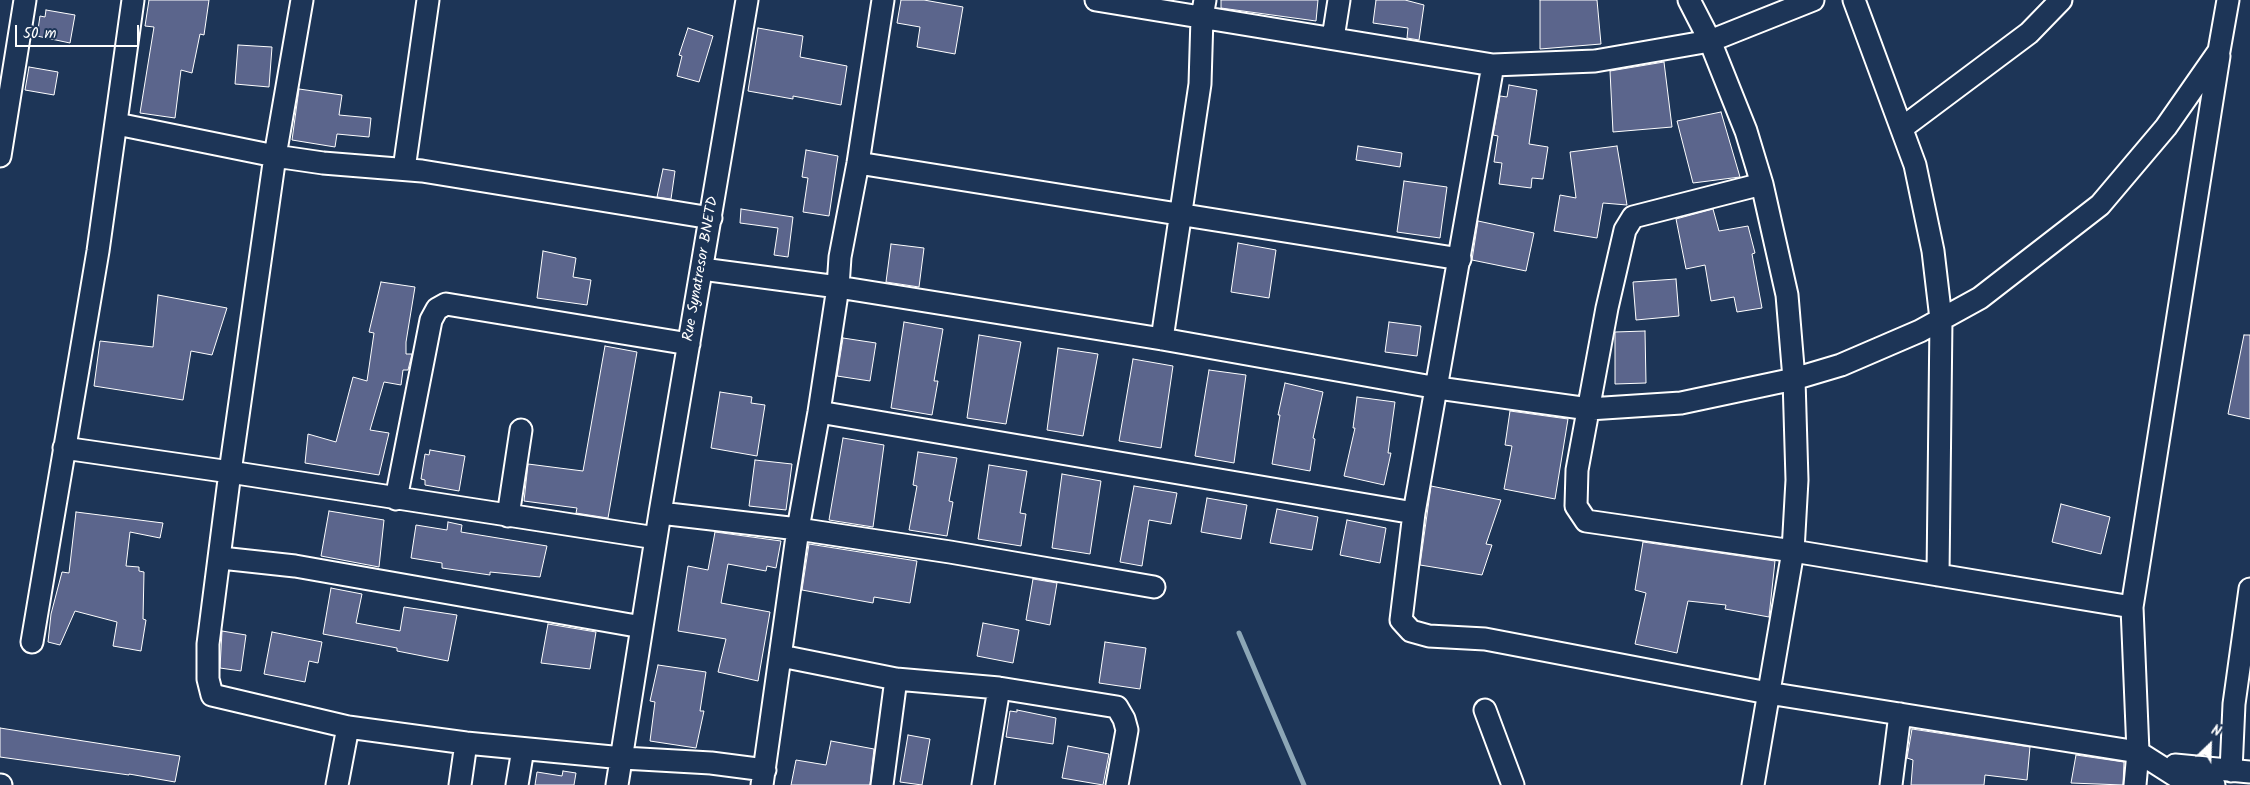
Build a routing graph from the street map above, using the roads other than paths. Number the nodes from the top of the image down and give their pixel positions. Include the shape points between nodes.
1 (25, 0) edge
2 (133, 0) edge
3 (302, 0) edge
4 (428, 0) edge
5 (747, 0) edge
6 (883, 0) edge
7 (1096, 0) edge
8 (1339, 0) edge
9 (1689, 0) edge
10 (1813, 0) edge
11 (1854, 0) edge
12 (2061, 0) edge
13 (2228, 0) edge
14 (1204, 8) edge
15 (1333, 38) junction
16 (1710, 41) junction
17 (2219, 51) junction
18 (1492, 65) junction
19 (4, 106) edge
20 (117, 124) junction
21 (1902, 128) junction
22 (0, 156) edge
23 (275, 156) junction
24 (858, 163) junction
25 (404, 170) junction
26 (1762, 184) junction
27 (1182, 215) junction
28 (712, 218) junction
29 (1460, 259) junction
30 (702, 269) junction
31 (838, 287) junction
32 (1942, 319) junction
33 (1162, 339) junction
34 (689, 344) junction
35 (1794, 379) junction
36 (1438, 388) junction
37 (1589, 409) junction
38 (819, 412) junction
39 (521, 430) dead end
40 (64, 448) junction
41 (230, 472) junction
42 (396, 499) junction
43 (660, 513) junction
44 (1414, 513) junction
45 (508, 516) junction
46 (798, 530) junction
47 (656, 538) junction
48 (1793, 551) junction
49 (220, 558) junction
50 (1938, 575) junction
51 (1154, 587) dead end
52 (2250, 589) edge
53 (2132, 607) junction
54 (642, 627) junction
55 (32, 642) dead end
56 (781, 656) junction
57 (896, 679) junction
58 (999, 688) junction
59 (1768, 692) junction
60 (1486, 710) dead end
61 (1900, 714) junction
62 (348, 727) junction
63 (466, 743) junction
64 (523, 749) junction
65 (2138, 752) junction
66 (623, 758) junction
67 (2157, 763) junction
68 (2240, 771) edge
69 (763, 777) edge
70 (338, 785) edge
71 (460, 785) edge
72 (517, 785) edge
73 (617, 785) edge
74 (882, 785) edge
75 (983, 785) edge
76 (1117, 785) edge
77 (1514, 785) edge
78 (1753, 785) edge
79 (1891, 785) edge
80 (2135, 785) edge
81 (2214, 785) edge

1 - 19 street
2 - 20 street
3 - 23 street
4 - 25 street
5 - 28 street, Rue Synatresor BNETD
6 - 24 street
7 - 14 street
8 - 15 street
9 - 16 street
10 - 16 street
11 - 21 street
12 - 21 street via 2029,33
13 - 17 street
14 - 15 street
14 - 27 street via 1200,84
15 - 18 street
16 - 18 street via 1595,61
16 - 26 street via 1746,131
17 - 32 street via 2166,127 2100,204 1980,298
17 - 53 street
18 - 29 street
19 - 22 street
20 - 23 street
20 - 40 street
21 - 32 street via 1915,165 1923,203
23 - 25 street
23 - 41 street
24 - 27 street
24 - 31 street via 840,257
25 - 28 street
26 - 35 street via 1787,295
26 - 37 street via 1633,217 1625,230 1617,258
27 - 29 street
27 - 33 street
28 - 30 street, Rue Synatresor BNETD
29 - 36 street
30 - 31 street
30 - 34 street, Rue Synatresor BNETD
31 - 33 street
31 - 38 street
32 - 35 street via 1841,364
32 - 50 street
33 - 36 street
34 - 42 street via 446,304 437,309 431,320
34 - 43 street, Rue Synatresor BNETD
35 - 37 street via 1681,403
35 - 48 street via 1797,480
36 - 37 street
36 - 44 street
37 - 48 street via 1575,496 1576,506 1586,521
38 - 44 street
38 - 46 street
39 - 45 street
40 - 41 street
40 - 55 street
41 - 42 street
41 - 49 street
42 - 45 street
43 - 46 street
43 - 47 street, Rue Synatresor BNETD
44 - 59 street via 1401,620 1411,631 1429,636 1485,639
45 - 47 street
46 - 51 street
46 - 56 street
47 - 54 street, Rue Synatresor BNETD
48 - 50 street
48 - 59 street
49 - 54 street via 295,566
49 - 62 street via 208,644 208,680 212,695
50 - 53 street
52 - 68 street via 2234,704
53 - 65 street
54 - 66 street, Rue Synatresor BNETD
56 - 57 street
56 - 69 street
57 - 58 street
57 - 74 street
58 - 75 street
58 - 76 street via 1117,707 1127,730
59 - 61 street
59 - 78 street
60 - 77 street
61 - 65 street
61 - 79 street
62 - 63 street
62 - 70 street
63 - 64 street
63 - 71 street
64 - 66 street
64 - 72 street
65 - 67 street
65 - 80 street
66 - 69 street via 711,763
66 - 73 street, Rue Synatresor BNETD
67 - 68 street
67 - 81 street via 2179,778

